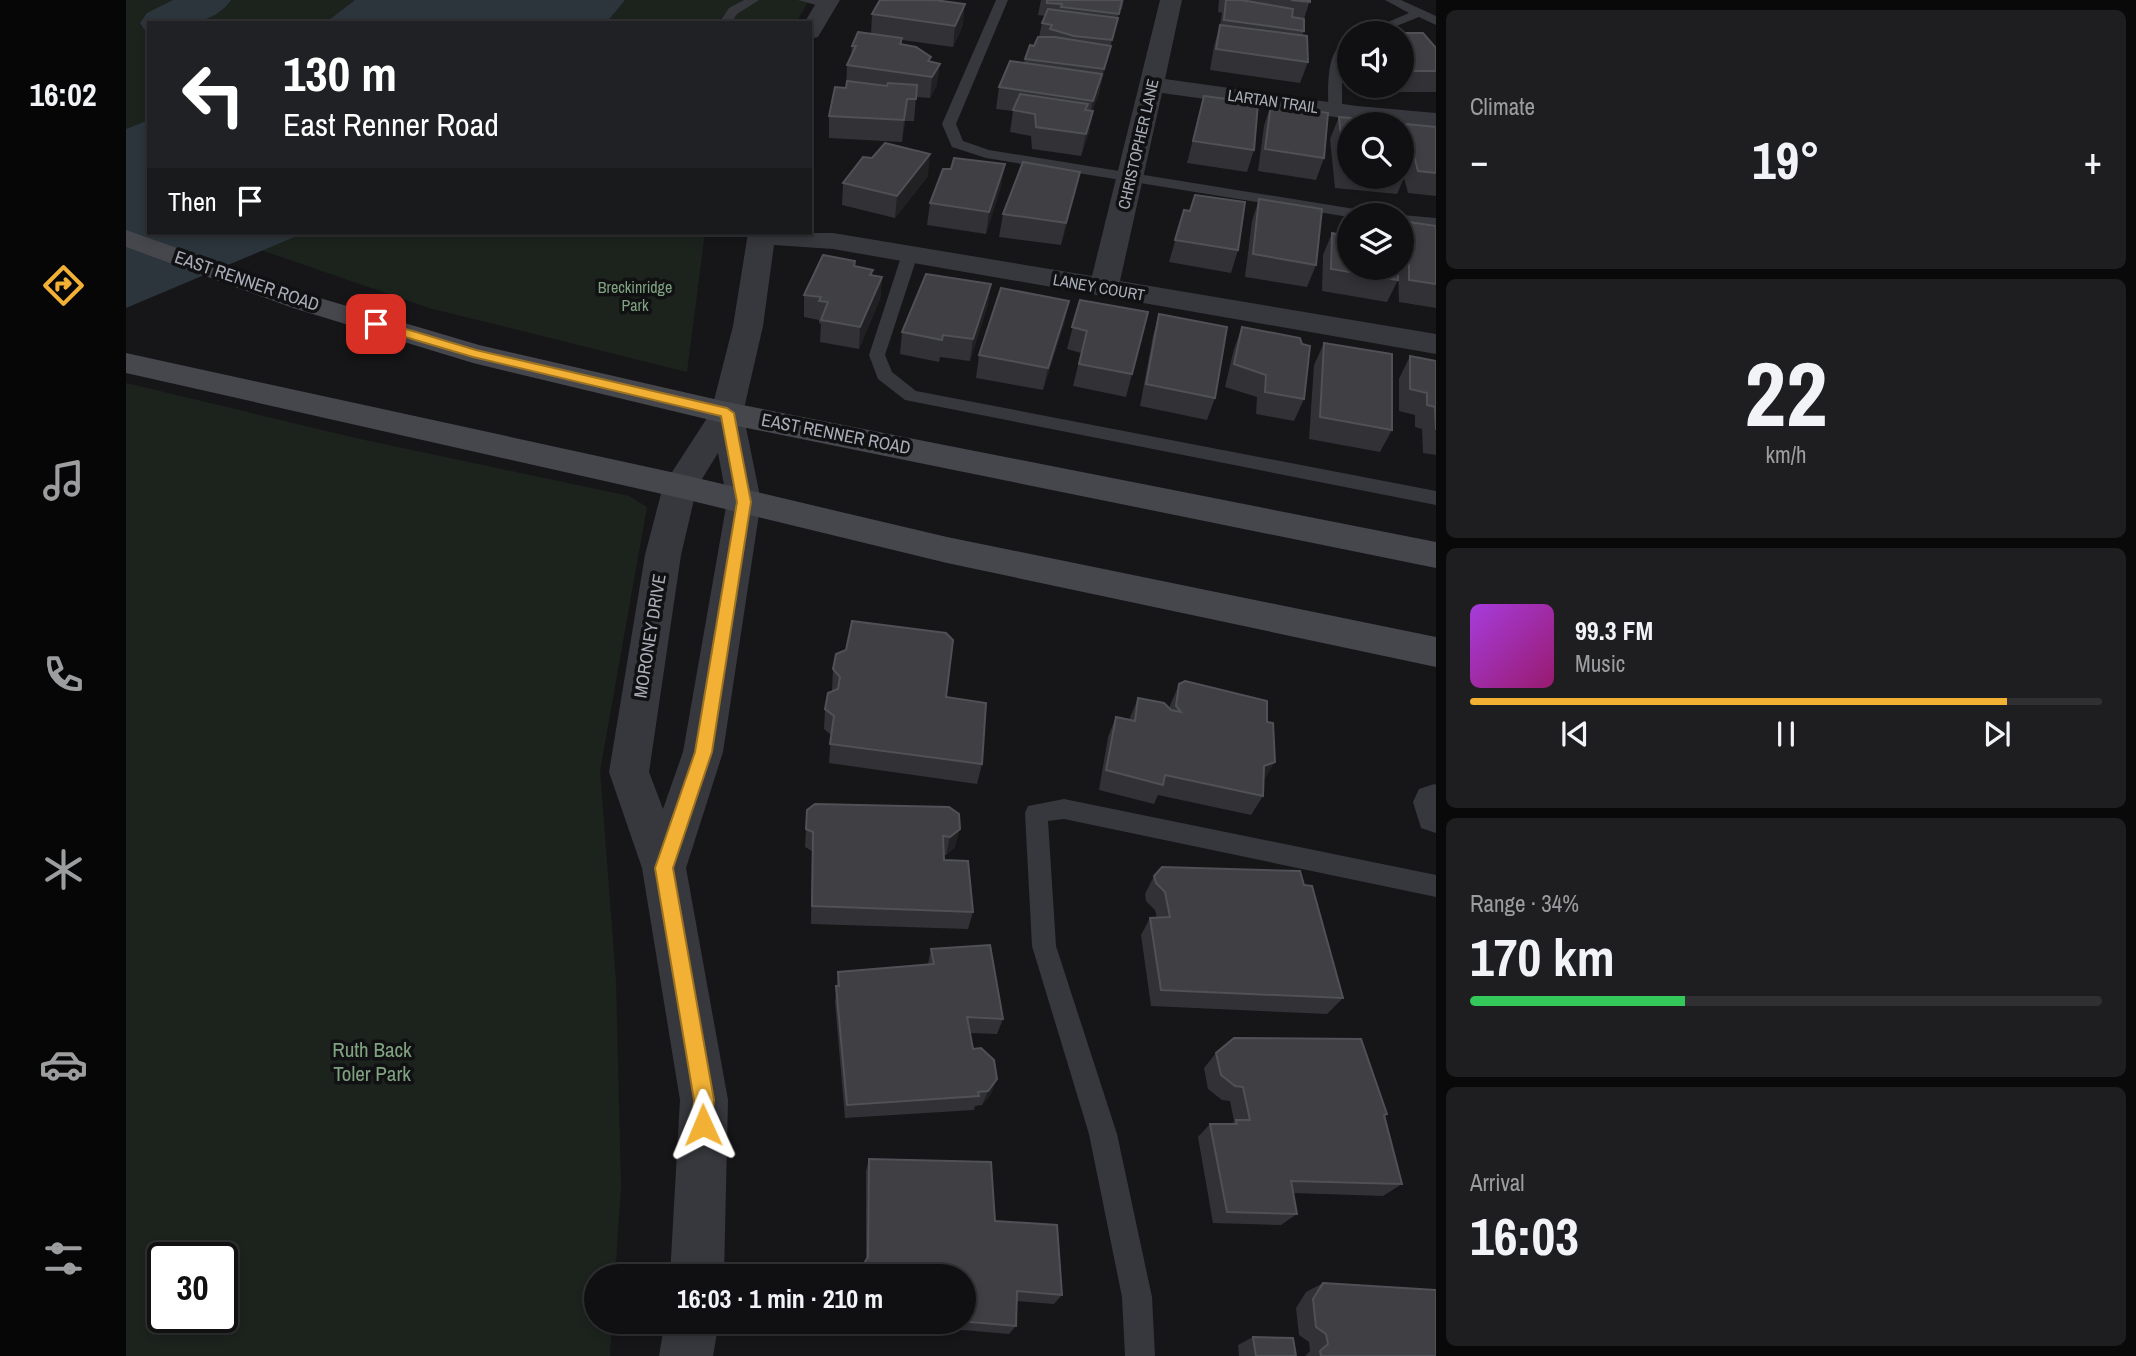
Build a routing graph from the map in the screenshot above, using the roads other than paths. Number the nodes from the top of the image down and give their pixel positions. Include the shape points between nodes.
1 (753, 0) edge
2 (804, 0) edge
3 (1002, 0) edge
4 (1171, 0) edge
5 (1391, 0) edge
6 (828, 2) edge
7 (1419, 13) junction
8 (726, 21) edge
9 (1399, 21) edge
10 (1436, 21) edge
11 (812, 29) edge
12 (1337, 77) edge
13 (1152, 84) junction
14 (1335, 110) junction
15 (1436, 120) edge
16 (1130, 176) junction
17 (1337, 210) edge
18 (1414, 220) edge
19 (1436, 222) edge
20 (762, 235) edge
21 (126, 238) edge
22 (910, 254) junction
23 (1104, 288) junction
24 (1436, 344) edge
25 (126, 363) edge
26 (727, 413) junction
27 (680, 486) junction
28 (1436, 498) edge
29 (744, 502) junction
30 (1436, 555) edge
31 (1436, 652) edge
32 (664, 868) junction
33 (1436, 886) edge
34 (697, 1264) edge
35 (690, 1334) edge
36 (686, 1356) edge
37 (1140, 1356) edge

1 - 8 lane via 733,10
2 - 6 lane
3 - 16 lane via 949,124 957,144 986,154
4 - 13 street, CHRISTOPHER LANE
5 - 7 lane
6 - 11 street
7 - 9 lane
7 - 10 lane
12 - 14 lane
13 - 14 street, LARTAN TRAIL
13 - 16 street, CHRISTOPHER LANE
14 - 15 street, LARTAN TRAIL
16 - 17 lane
16 - 23 street, CHRISTOPHER LANE
18 - 19 lane
20 - 22 street, LANEY COURT
20 - 26 street, MORONEY DRIVE via 748,326
21 - 26 main road, EAST RENNER ROAD via 303,302 473,353
22 - 23 street, LANEY COURT
22 - 28 lane via 877,355 884,375 911,396
23 - 24 street, LANEY COURT
25 - 27 main road
26 - 27 street, MORONEY DRIVE
26 - 29 street, MORONEY DRIVE
26 - 30 main road, EAST RENNER ROAD
27 - 29 main road
27 - 32 street, MORONEY DRIVE via 663,555 629,772
29 - 31 main road via 947,550
29 - 32 street, MORONEY DRIVE via 703,752
32 - 34 street, MORONEY DRIVE via 704,1100
33 - 37 lane via 1064,809 1036,813 1044,946 1103,1134 1137,1297
35 - 36 street

